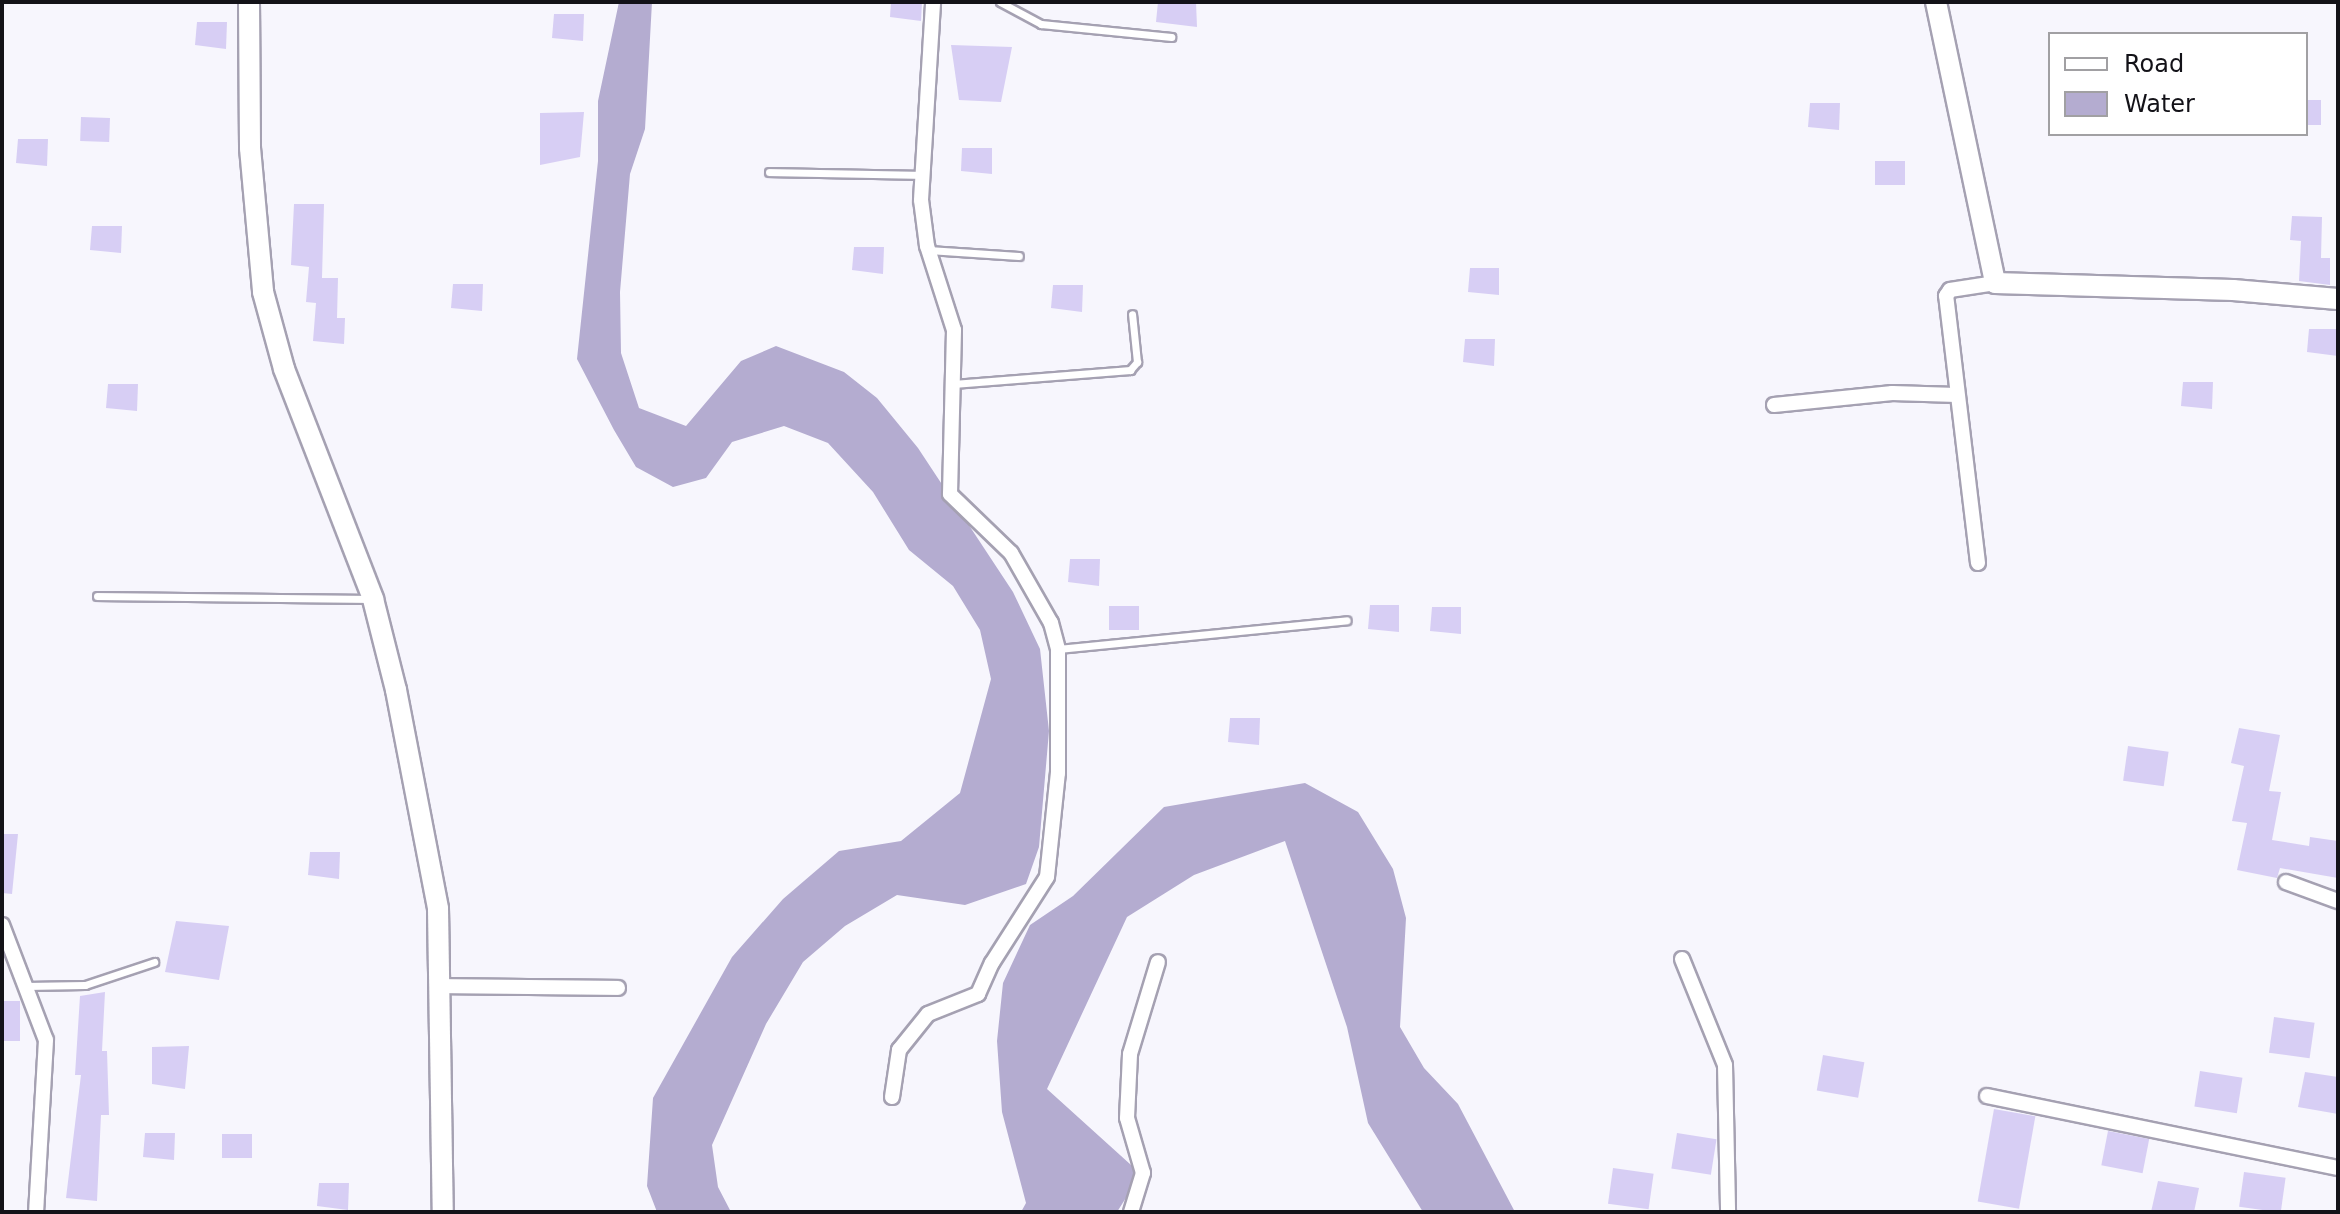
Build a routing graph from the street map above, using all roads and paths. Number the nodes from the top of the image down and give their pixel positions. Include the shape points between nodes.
1 (249, 2) edge
2 (933, 2) edge
3 (1000, 2) edge
4 (1936, 2) edge
5 (1171, 37) dead end
6 (769, 172) dead end
7 (923, 175) junction
8 (928, 250) junction
9 (1019, 256) dead end
10 (1995, 283) junction
11 (2338, 299) edge
12 (1132, 314) dead end
13 (949, 384) junction
14 (1957, 395) junction
15 (1774, 405) dead end
16 (1978, 563) dead end
17 (97, 596) dead end
18 (373, 599) junction
19 (1347, 620) dead end
20 (1058, 649) junction
21 (2286, 882) dead end
22 (2338, 901) edge
23 (2, 925) edge
24 (1682, 959) dead end
25 (154, 962) dead end
26 (1158, 962) dead end
27 (26, 986) junction
28 (439, 986) junction
29 (618, 988) dead end
30 (1987, 1096) dead end
31 (892, 1097) dead end
32 (2338, 1168) edge
33 (36, 1212) edge
34 (443, 1212) edge
35 (1131, 1212) edge
36 (1728, 1212) edge

1 - 18 street via 250,148 263,292 284,369
2 - 7 street
3 - 5 lane via 1041,24
4 - 10 street
6 - 7 lane
7 - 8 street
8 - 9 lane
8 - 13 street via 954,330
10 - 11 street via 2233,290
10 - 14 street via 1947,292
12 - 13 lane via 1137,362 1130,370
13 - 20 street via 950,495 1011,553 1051,623
14 - 15 street via 1892,393
14 - 16 street
17 - 18 lane
18 - 28 street via 438,909
19 - 20 lane
20 - 31 street via 1058,773 1048,874 975,998 928,1014 899,1050
21 - 22 street
23 - 27 street
24 - 36 street via 1725,1065
25 - 27 lane via 85,985
26 - 35 street via 1130,1054 1127,1118 1143,1173
27 - 33 street via 46,1040
28 - 29 street
28 - 34 street
30 - 32 street

